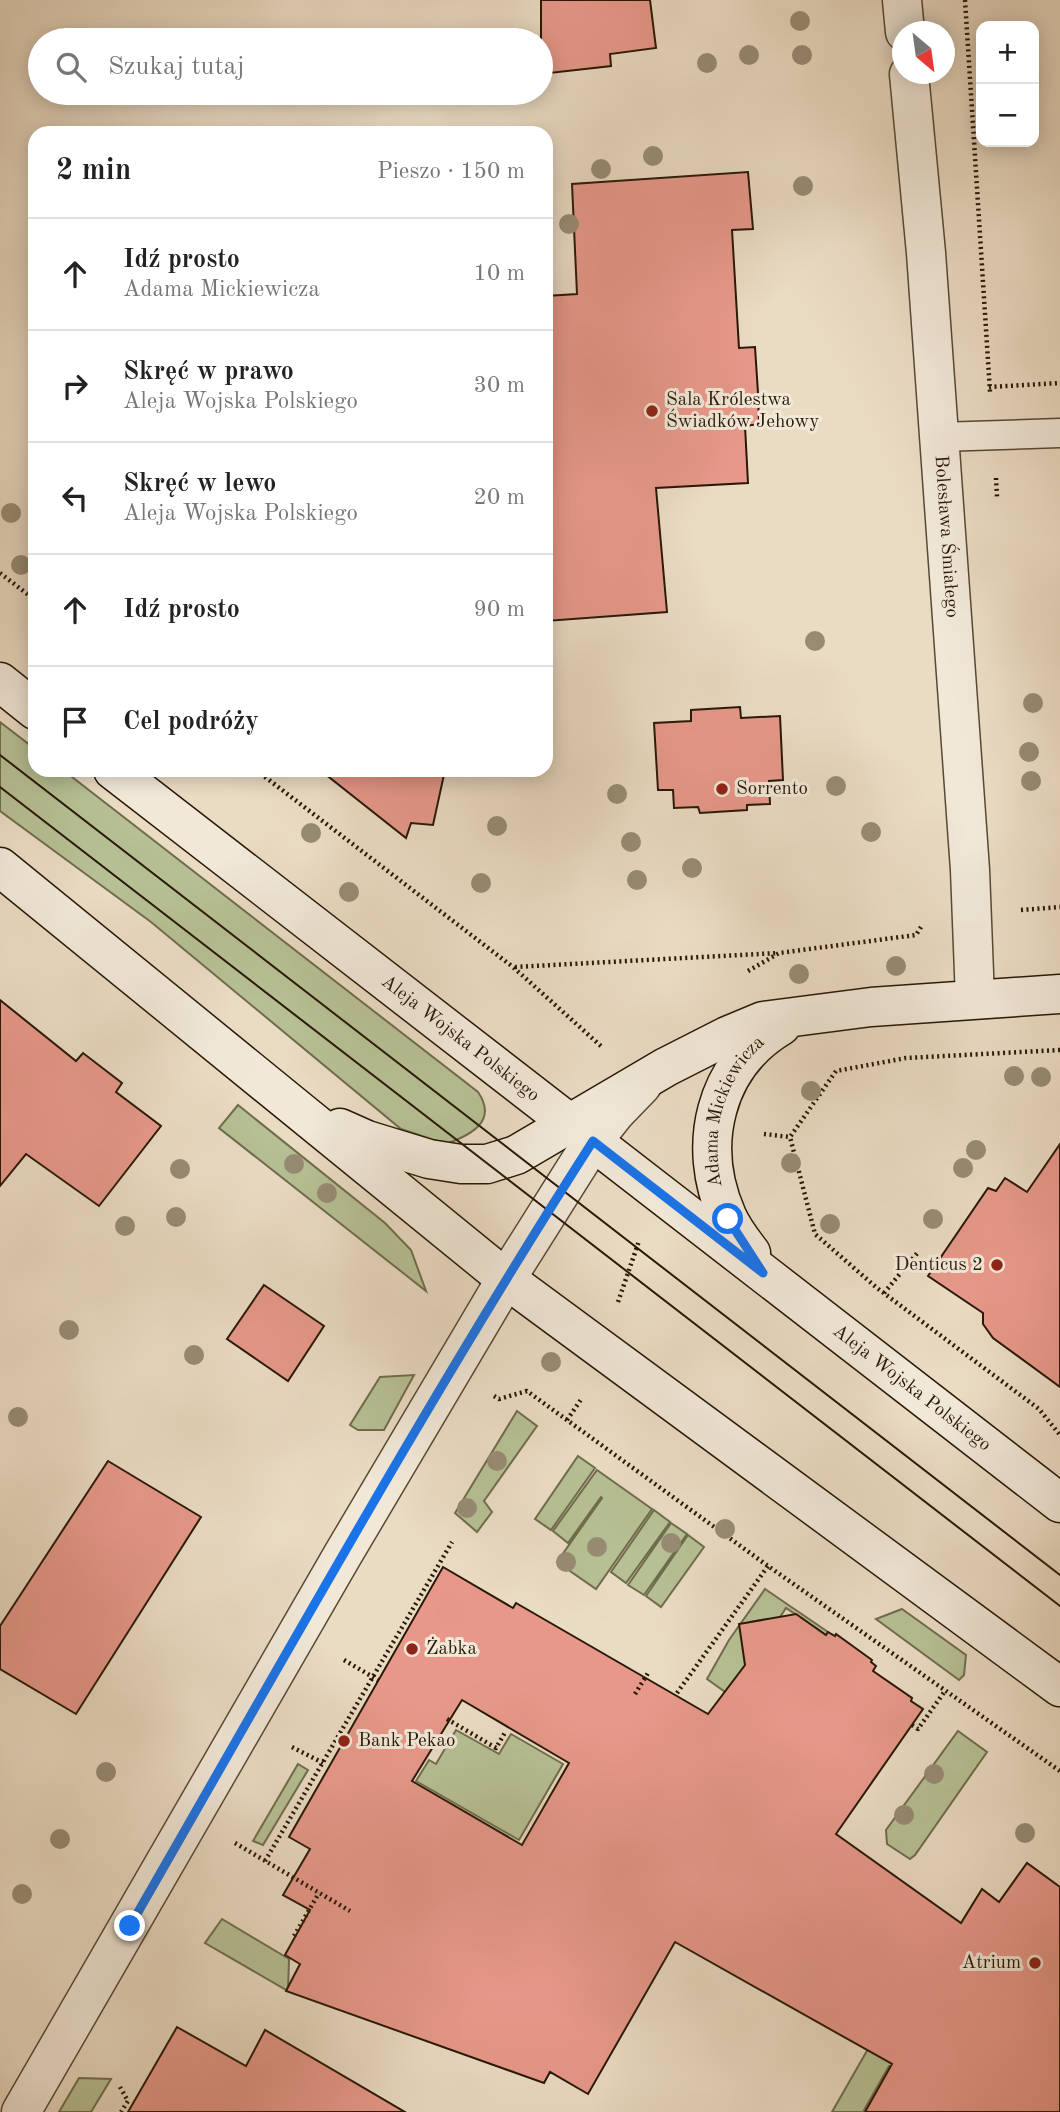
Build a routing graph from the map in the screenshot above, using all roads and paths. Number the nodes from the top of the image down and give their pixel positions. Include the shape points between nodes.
1 (902, 0) edge
2 (904, 21) edge
3 (910, 84) edge
4 (1060, 383) edge
5 (989, 387) dead end
6 (1060, 433) edge
7 (939, 437) junction
8 (0, 573) edge
9 (28, 595) edge
10 (0, 682) edge
11 (28, 704) edge
12 (122, 777) edge
13 (265, 777) edge
14 (0, 867) edge
15 (1060, 907) edge
16 (1012, 911) dead end
17 (779, 953) dead end
18 (513, 967) junction
19 (1060, 994) edge
20 (975, 999) junction
21 (808, 1013) junction
22 (1060, 1050) edge
23 (608, 1052) dead end
24 (294, 1106) junction
25 (752, 1132) dead end
26 (582, 1133) junction
27 (790, 1137) junction
28 (640, 1239) dead end
29 (919, 1251) dead end
30 (763, 1273) junction
31 (506, 1279) junction
32 (884, 1293) junction
33 (615, 1309) dead end
34 (586, 1391) dead end
35 (486, 1392) dead end
36 (567, 1420) junction
37 (1060, 1435) edge
38 (1060, 1503) edge
39 (452, 1542) dead end
40 (768, 1566) junction
41 (344, 1660) dead end
42 (648, 1673) dead end
43 (372, 1676) junction
44 (378, 1680) dead end
45 (1060, 1687) edge
46 (945, 1690) junction
47 (635, 1693) dead end
48 (677, 1693) dead end
49 (447, 1719) dead end
50 (912, 1725) dead end
51 (506, 1731) dead end
52 (292, 1747) dead end
53 (323, 1763) junction
54 (1060, 1771) edge
55 (235, 1843) dead end
56 (265, 1861) junction
57 (319, 1892) junction
58 (350, 1911) dead end
59 (294, 1936) dead end
60 (120, 2087) dead end
61 (21, 2112) edge
62 (121, 2112) edge

1 - 2 street
3 - 7 street, Bolesława Śmiałego
4 - 5 path
6 - 7 lane
7 - 20 street, Bolesława Śmiałego via 971,870
8 - 9 path
10 - 11 street
12 - 26 street, Aleja Wojska Polskiego
13 - 18 path
14 - 24 street
15 - 16 path
17 - 18 path
18 - 23 path
19 - 20 street, Adama Mickiewicza
20 - 21 street, Adama Mickiewicza
21 - 26 street, Adama Mickiewicza via 763,1021 666,1067
21 - 30 street, Adama Mickiewicza via 765,1035 735,1066 715,1123 713,1168 720,1199
22 - 27 path via 906,1058 836,1071
24 - 26 street via 367,1140 461,1164 487,1164
24 - 31 street
25 - 27 path
26 - 30 street, Aleja Wojska Polskiego
26 - 31 street
27 - 32 path via 815,1234
28 - 33 path
29 - 32 path
30 - 38 street, Aleja Wojska Polskiego
31 - 45 street
31 - 61 street
32 - 37 path via 1039,1409
34 - 36 path
35 - 36 path via 499,1399 527,1391
36 - 40 path
39 - 43 path
40 - 46 path
40 - 48 path
41 - 43 path
42 - 47 path
43 - 44 path
43 - 53 path
46 - 50 path via 918,1729
46 - 54 path
49 - 51 path via 496,1748
52 - 53 path
53 - 56 path
55 - 56 path
56 - 57 path
57 - 58 path
57 - 59 path
60 - 62 path via 128,2101

